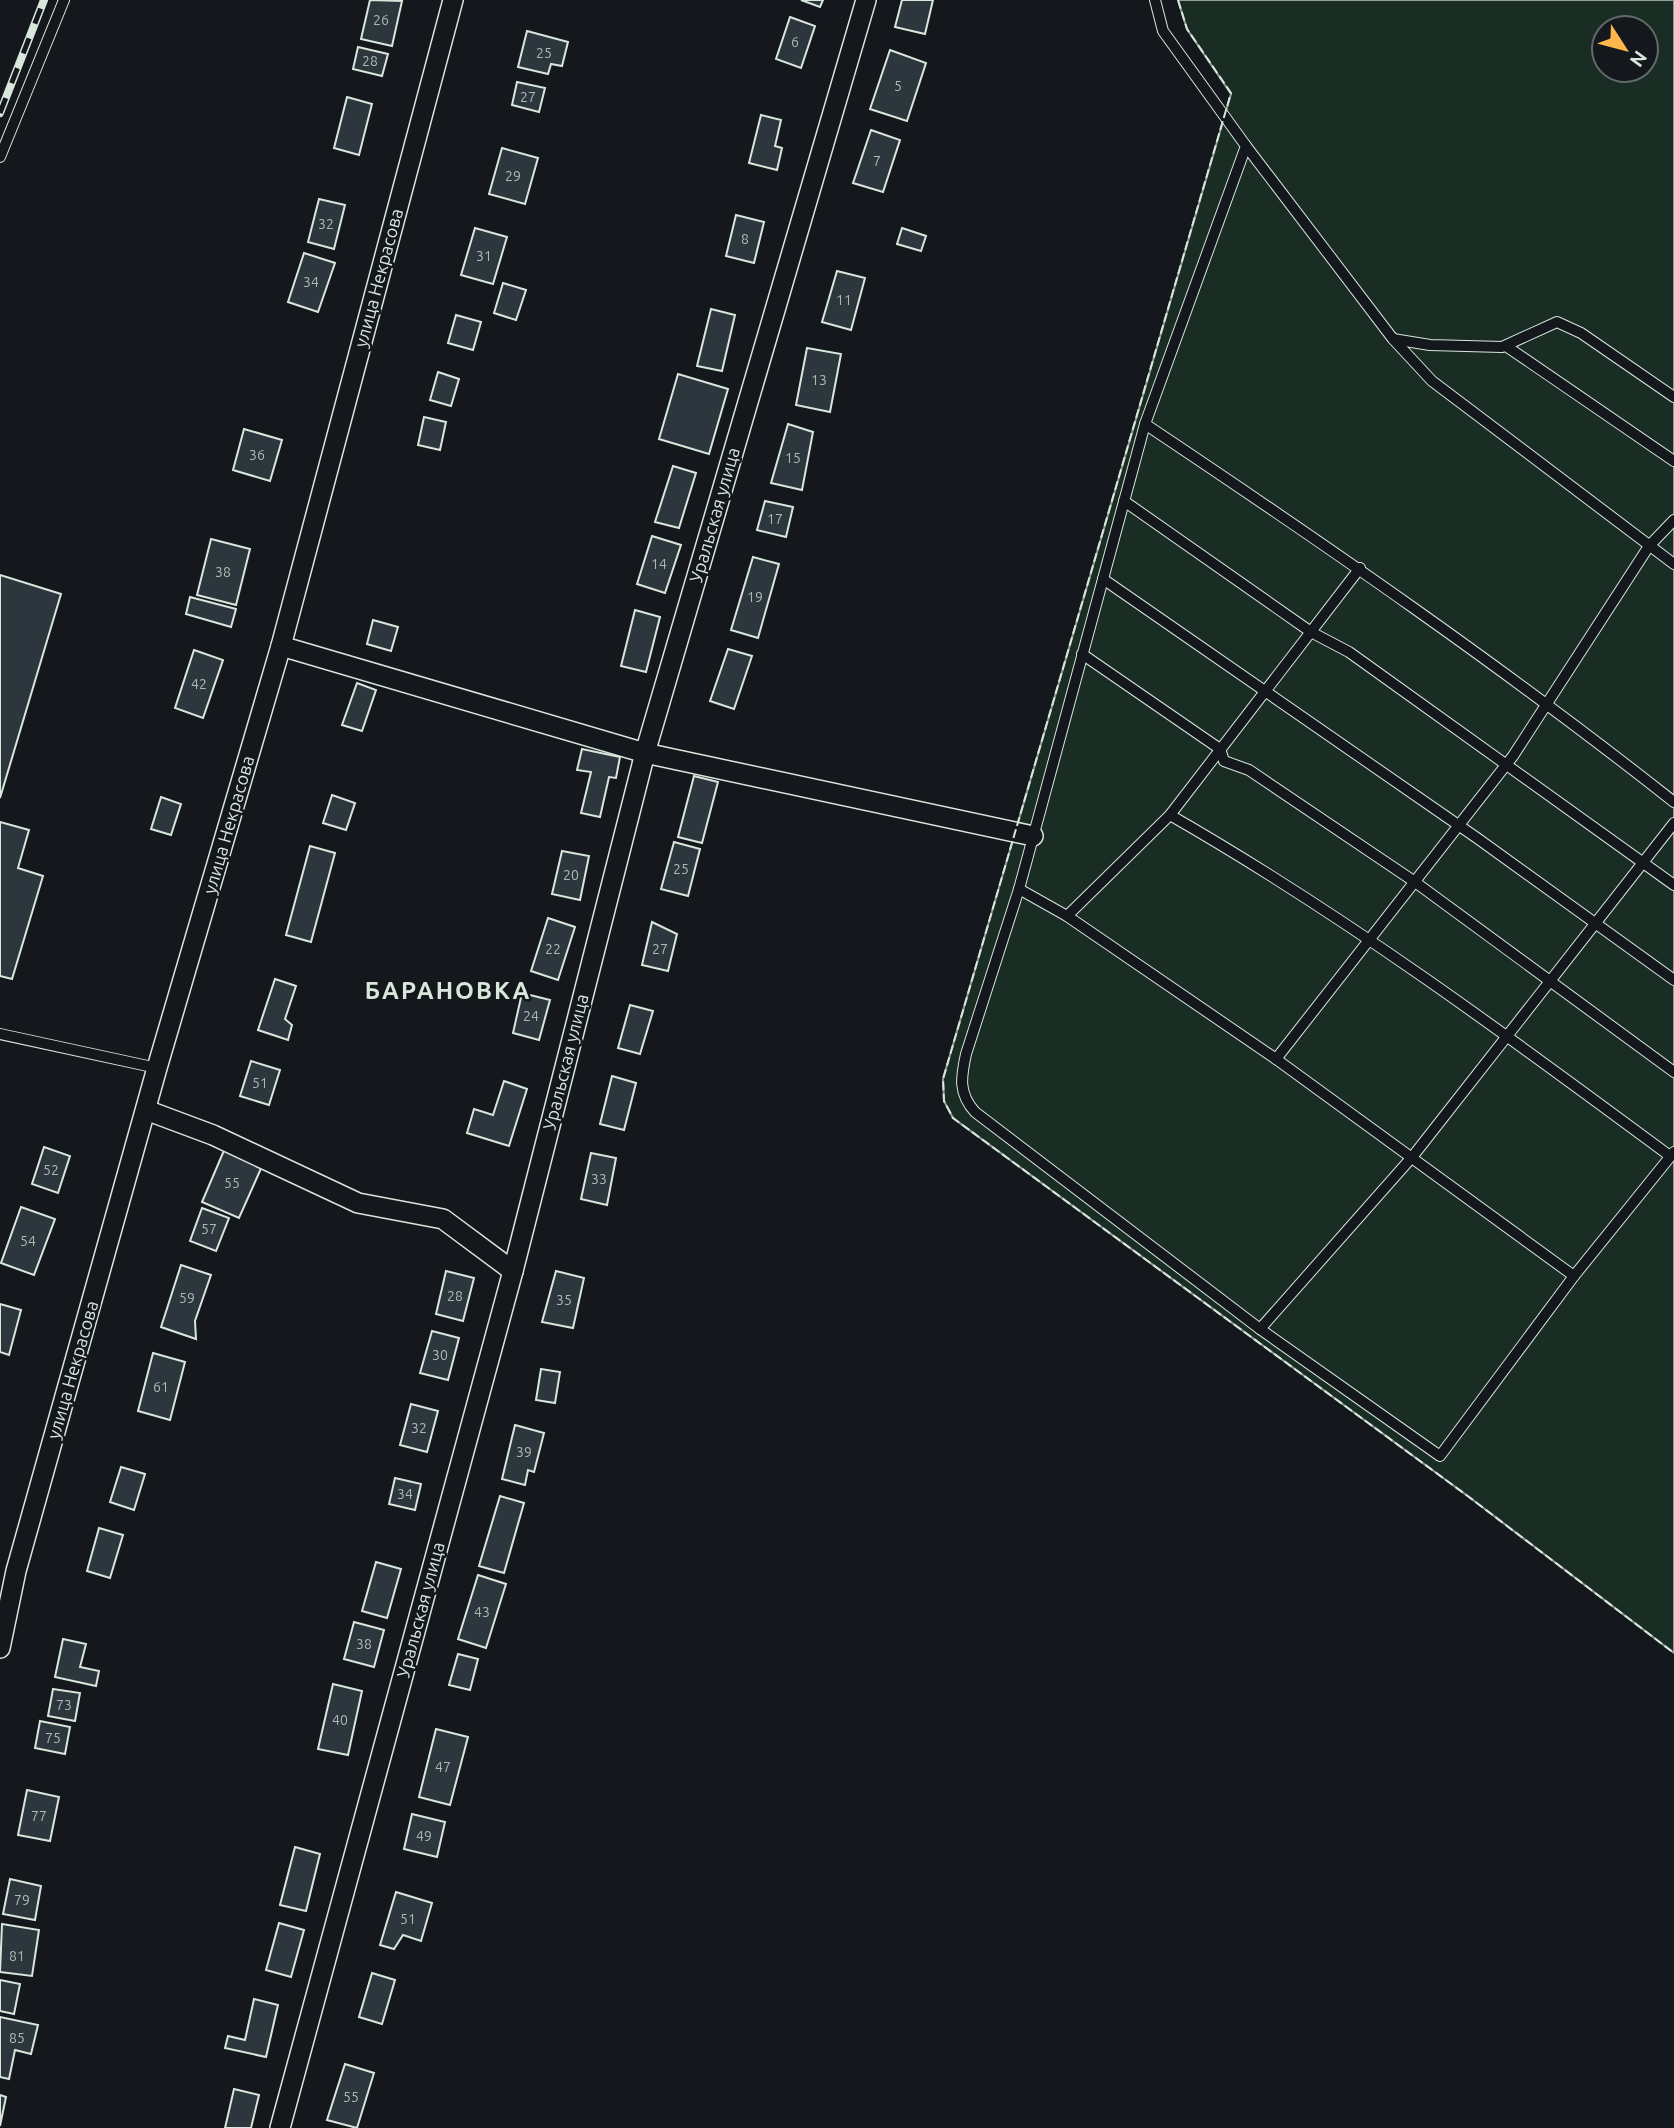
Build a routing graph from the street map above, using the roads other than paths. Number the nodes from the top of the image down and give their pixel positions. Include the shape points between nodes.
1 (64, 0) edge
2 (453, 0) edge
3 (866, 0) edge
4 (1155, 0) edge
5 (1245, 146) junction
6 (0, 157) edge
7 (1393, 339) junction
8 (1506, 346) junction
9 (1674, 397) edge
10 (1145, 424) junction
11 (1674, 461) edge
12 (1124, 501) junction
13 (1674, 520) edge
14 (1649, 546) junction
15 (1674, 564) edge
16 (1360, 568) junction
17 (1103, 579) junction
18 (1311, 632) junction
19 (281, 646) junction
20 (1083, 654) junction
21 (1264, 692) junction
22 (1548, 702) junction
23 (1220, 749) junction
24 (645, 753) junction
25 (1506, 765) junction
26 (1674, 802) edge
27 (1170, 815) junction
28 (1674, 823) edge
29 (1459, 826) junction
30 (1033, 836) junction
31 (1643, 863) junction
32 (1415, 882) junction
33 (1674, 885) edge
34 (1019, 888) junction
35 (1067, 916) junction
36 (1595, 923) junction
37 (1371, 939) junction
38 (1674, 981) edge
39 (1549, 982) junction
40 (0, 1034) edge
41 (1507, 1035) junction
42 (1276, 1059) junction
43 (157, 1069) junction
44 (1674, 1072) edge
45 (146, 1110) junction
46 (1672, 1154) edge
47 (1413, 1156) junction
48 (513, 1271) junction
49 (1574, 1276) junction
50 (1260, 1329) junction
51 (0, 1648) edge
52 (280, 2128) edge

1 - 6 lane
2 - 19 street, улица Некрасова
3 - 24 street, Уральская улица
4 - 5 lane via 1163,30
5 - 7 lane
5 - 10 lane
7 - 8 lane via 1430,345
7 - 14 lane via 1432,381
8 - 9 lane via 1558,322
8 - 11 lane
10 - 12 lane
10 - 16 lane
12 - 17 lane
12 - 18 lane
13 - 14 lane
14 - 15 lane
14 - 22 lane
16 - 18 lane
16 - 22 lane
17 - 20 lane
17 - 21 lane
18 - 21 lane
18 - 25 lane via 1349,652
19 - 24 street
19 - 43 street, улица Некрасова
20 - 23 lane
20 - 30 lane
21 - 23 lane
21 - 29 lane
22 - 25 lane
22 - 26 lane
23 - 27 lane
23 - 32 lane via 1224,761 1249,770
24 - 30 street
24 - 48 street, Уральская улица
25 - 29 lane
25 - 31 lane
27 - 35 lane
27 - 37 lane
28 - 31 lane
29 - 32 lane
29 - 36 lane
30 - 34 lane
31 - 33 lane
31 - 36 lane
32 - 37 lane
32 - 39 lane
34 - 35 lane
34 - 50 lane via 966,1054 961,1077 967,1103
35 - 42 lane
36 - 38 lane
36 - 39 lane
37 - 41 lane
37 - 42 lane
39 - 41 lane
39 - 44 lane
40 - 43 lane
41 - 46 lane
41 - 47 lane
42 - 47 lane
43 - 45 street, улица Некрасова
45 - 48 street via 213,1135 358,1203 443,1219
45 - 51 street, улица Некрасова via 16,1571
46 - 49 lane
47 - 49 lane
47 - 50 lane
48 - 52 street, Уральская улица
49 - 50 lane via 1440,1456

